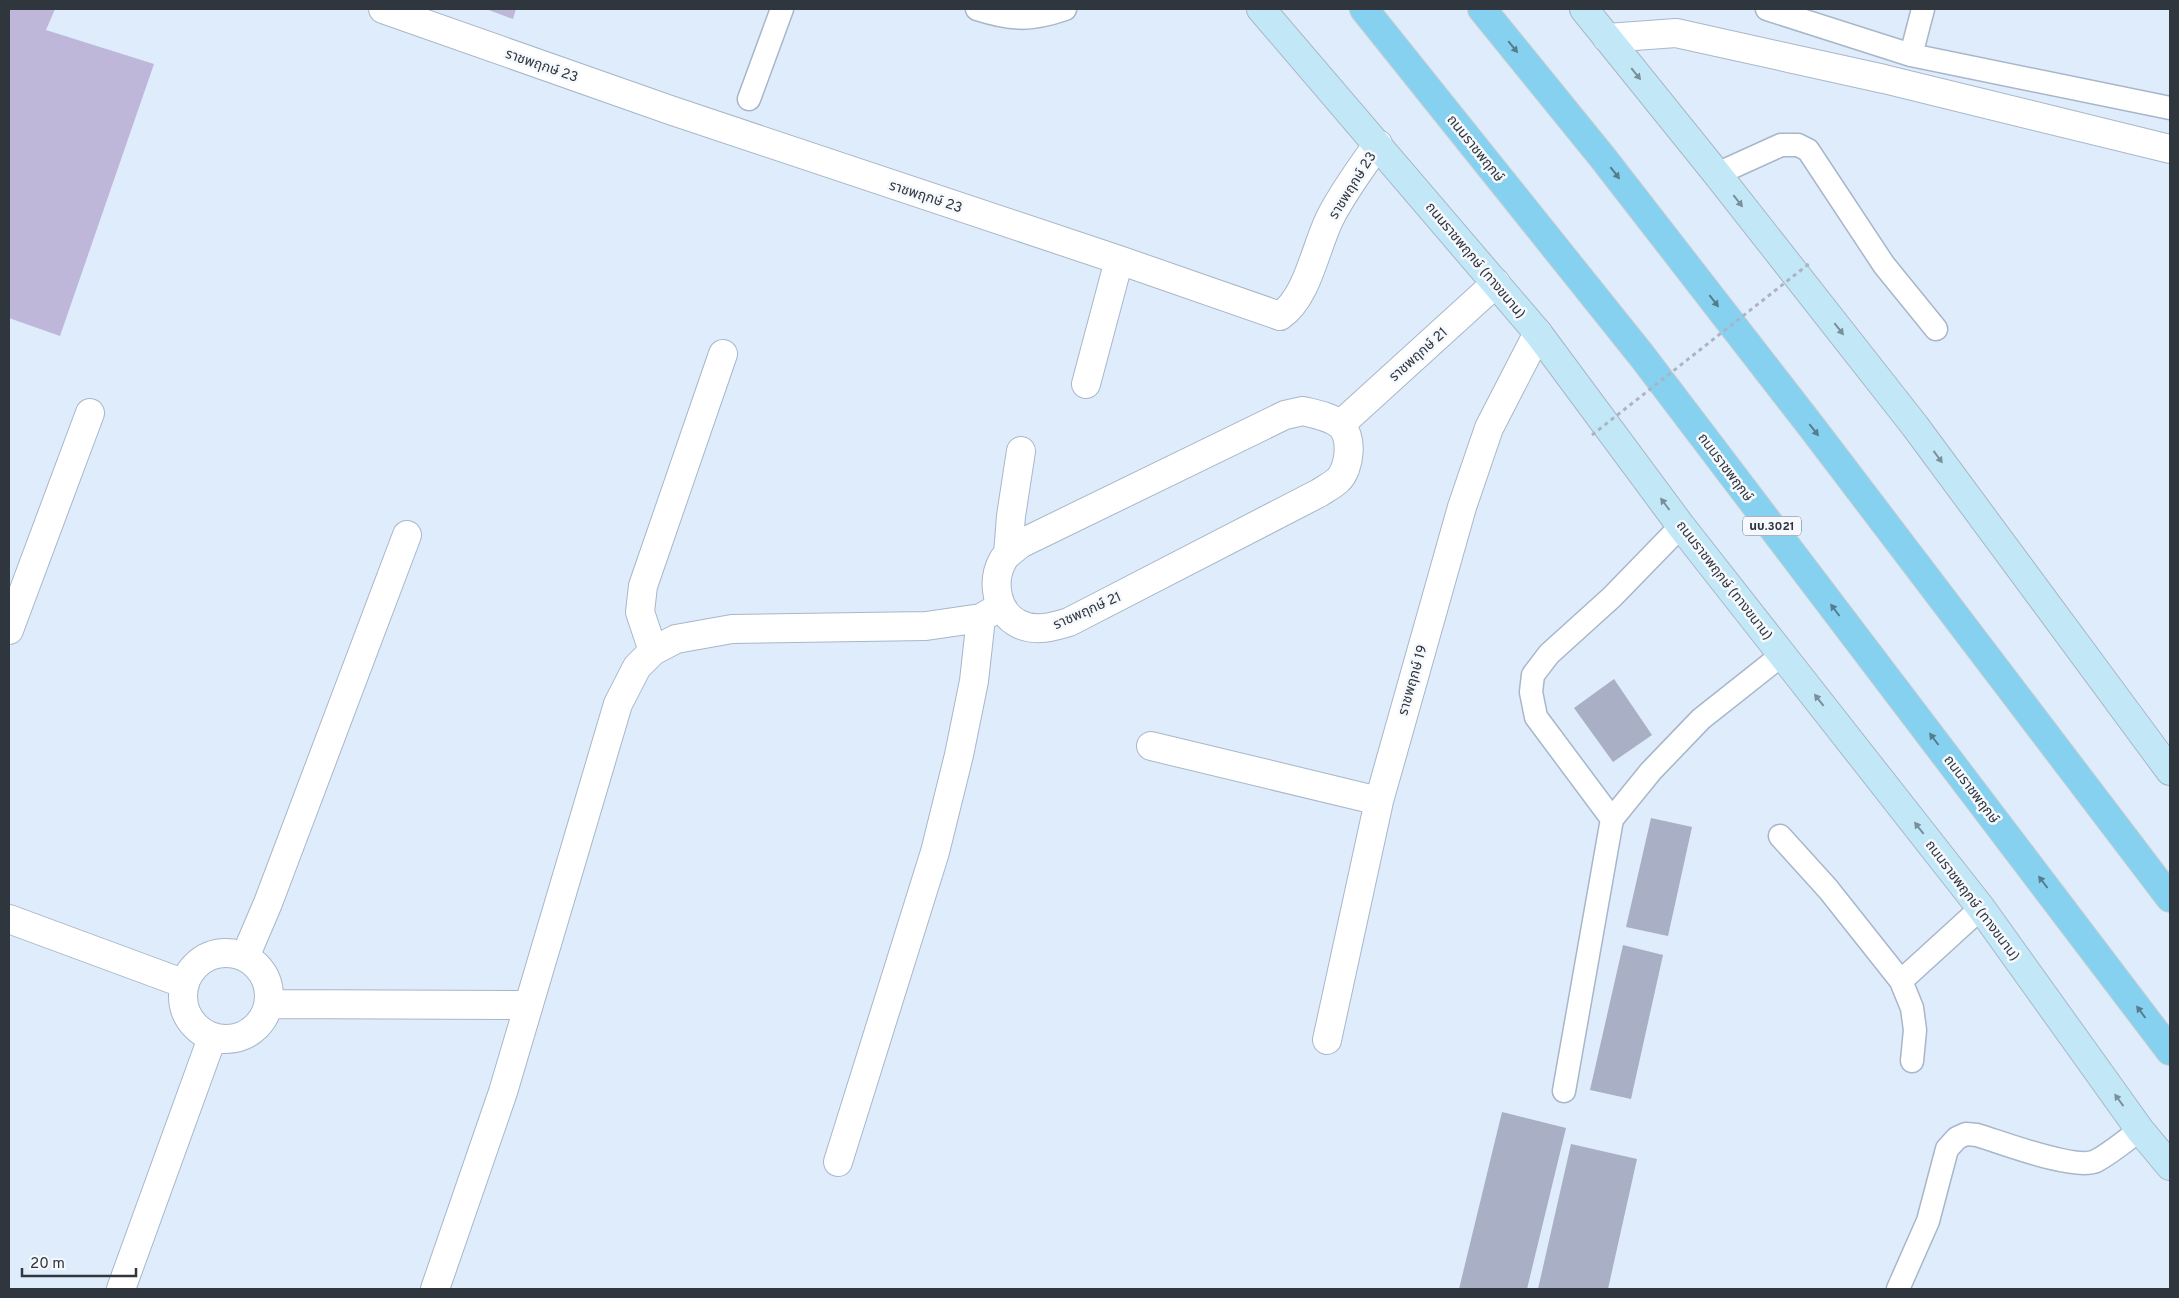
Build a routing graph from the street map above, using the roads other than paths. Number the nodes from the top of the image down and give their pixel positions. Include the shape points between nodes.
1 (383, 9) edge
2 (782, 9) edge
3 (977, 9) edge
4 (1065, 9) edge
5 (1260, 9) edge
6 (1348, 9) edge
7 (1364, 9) edge
8 (1482, 9) edge
9 (1584, 9) edge
10 (1767, 9) edge
11 (1923, 9) edge
12 (1382, 30) junction
13 (1607, 38) junction
14 (1912, 55) junction
15 (749, 99) dead end
16 (2170, 108) edge
17 (1378, 144) junction
18 (2170, 149) edge
19 (1717, 174) junction
20 (1119, 260) junction
21 (1496, 283) junction
22 (1936, 329) dead end
23 (1538, 333) junction
24 (723, 354) dead end
25 (1086, 384) dead end
26 (90, 413) dead end
27 (1341, 424) junction
28 (1021, 451) dead end
29 (1682, 526) junction
30 (407, 535) dead end
31 (1008, 554) junction
32 (991, 612) junction
33 (9, 630) edge
34 (653, 651) junction
35 (1783, 654) junction
36 (1150, 746) dead end
37 (2170, 771) edge
38 (1379, 801) junction
39 (1612, 819) junction
40 (1780, 836) dead end
41 (2170, 898) edge
42 (1982, 908) junction
43 (9, 919) edge
44 (245, 957) junction
45 (1900, 981) junction
46 (185, 984) junction
47 (269, 1004) junction
48 (528, 1004) junction
49 (212, 1038) junction
50 (1328, 1040) dead end
51 (2170, 1051) edge
52 (1912, 1061) dead end
53 (1564, 1091) dead end
54 (2140, 1130) junction
55 (838, 1162) dead end
56 (2170, 1166) edge
57 (121, 1289) edge
58 (435, 1289) edge
59 (1898, 1289) edge

1 - 20 street, ราชพฤกษ์ 23 via 670,110
2 - 15 lane
3 - 4 lane via 1005,18 1042,17
5 - 17 main road, ถนนราชพฤกษ์ (ทางขนาน)
6 - 12 main road
7 - 12 main road, ถนนราชพฤกษ์ / นบ.3021
8 -> 41 main road via 1603,158 1796,407
9 - 13 main road
10 - 14 lane
11 - 14 lane
51 -> 12 main road, ถนนราชพฤกษ์ / นบ.3021 via 1642,356
13 - 18 street via 1676,33 1884,79
13 -> 19 main road
14 - 16 lane
17 - 20 street, ราชพฤกษ์ 23 via 1344,192 1300,293 1290,309 1280,316
17 - 21 main road, ถนนราชพฤกษ์ (ทางขนาน)
19 - 22 lane via 1781,145 1798,145 1808,150 1884,265
19 -> 37 main road via 1915,426
20 - 25 street
21 - 23 main road, ถนนราชพฤกษ์ (ทางขนาน)
21 - 27 street, ราชพฤกษ์ 21
29 -> 23 main road, ถนนราชพฤกษ์ (ทางขนาน)
23 - 38 street, ราชพฤกษ์ 19 via 1489,428 1462,507
24 - 34 street via 643,586 640,612
26 - 33 street
27 - 31 street via 1303,411 1285,415 1039,534
27 - 32 street, ราชพฤกษ์ 21 via 1350,442 1347,461 1339,480 1319,493 1069,622 1033,628
28 - 31 street
29 - 35 main road, ถนนราชพฤกษ์ (ทางขนาน)
29 - 39 lane via 1612,597 1549,654 1533,675 1531,692 1536,717
30 - 44 street
31 - 32 street via 997,578 997,594
32 - 34 street via 926,626 732,629 676,639
32 - 55 street via 935,852
34 - 48 street via 637,667 618,704
35 - 39 lane via 1701,719 1651,771
42 -> 35 main road, ถนนราชพฤกษ์ (ทางขนาน)
36 - 38 street
38 - 50 street, ราชพฤกษ์ 19
39 - 53 lane
40 - 45 lane via 1828,889
42 - 45 lane
54 -> 42 main road, ถนนราชพฤกษ์ (ทางขนาน)
43 - 46 street
44 - 46 street via 221,953 209,957 198,963
44 - 47 street via 265,976
45 - 52 lane via 1912,1008 1915,1030
46 - 49 street via 183,1000 188,1017
47 - 48 street
47 - 49 street via 264,1018 254,1030 227,1040
48 - 58 street via 503,1092
49 - 57 street
54 - 56 main road, ถนนราชพฤกษ์ (ทางขนาน)
54 - 59 lane via 2095,1162 2077,1163 1977,1135 1966,1134 1957,1138 1947,1149 1928,1221

